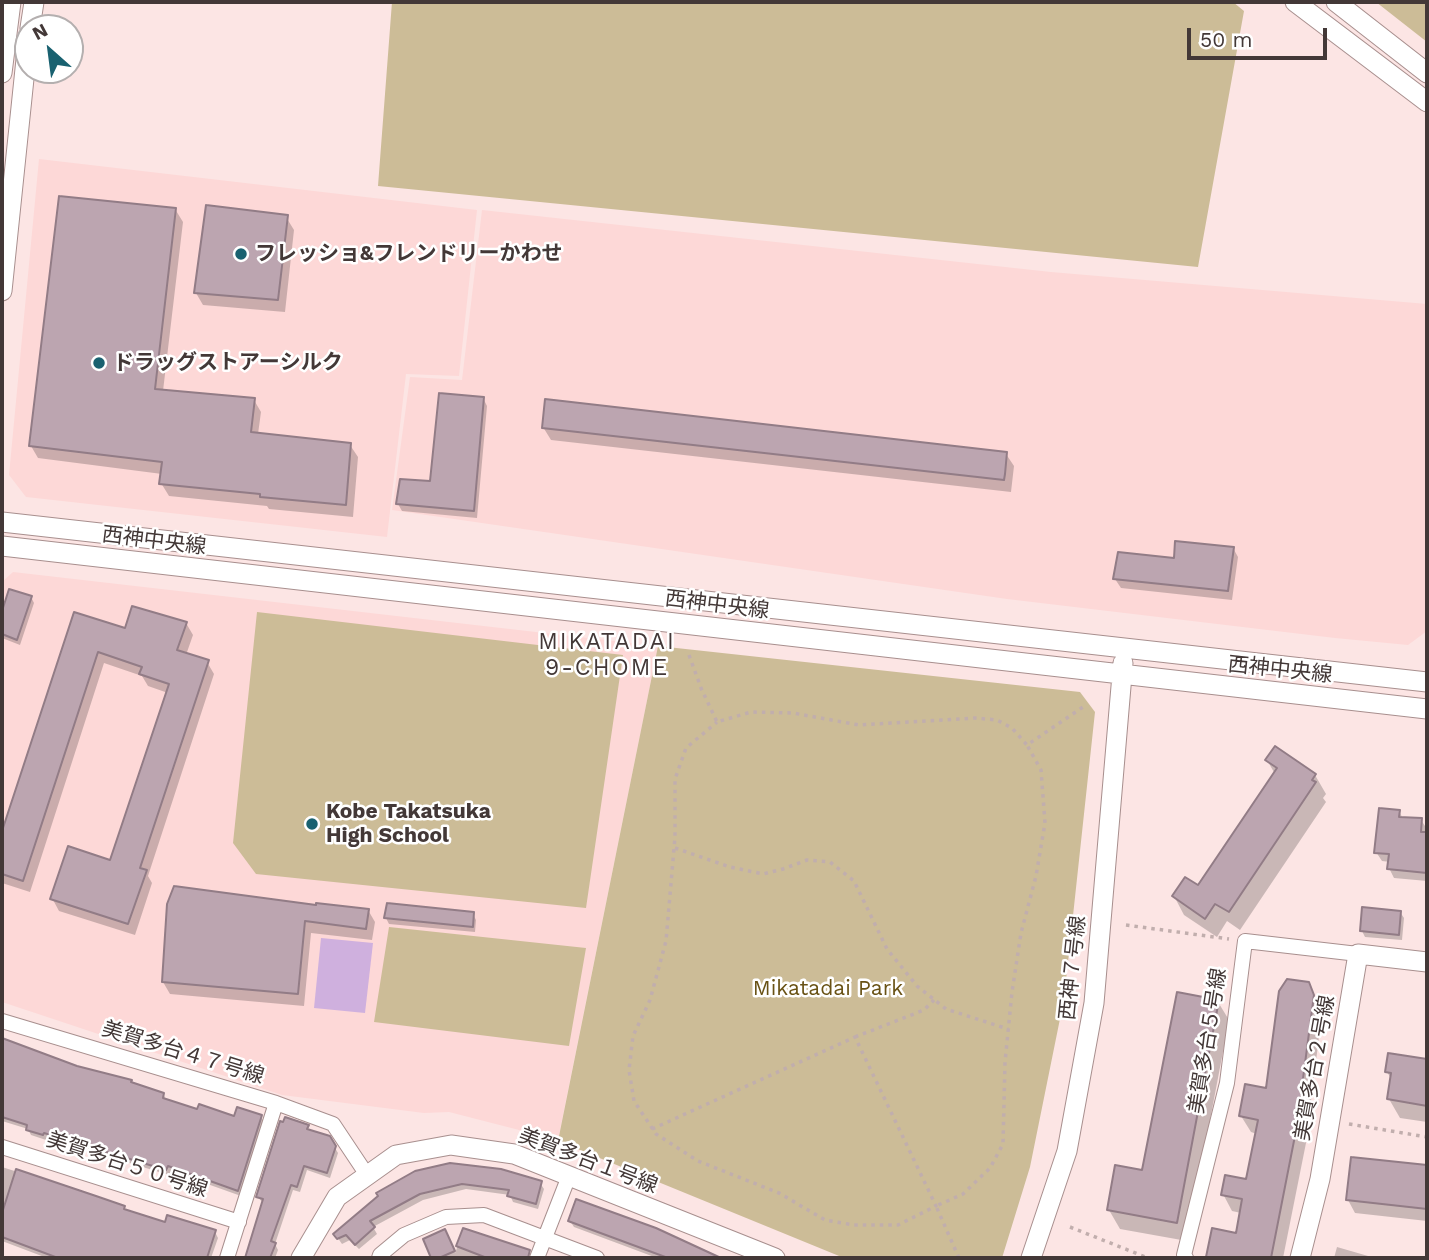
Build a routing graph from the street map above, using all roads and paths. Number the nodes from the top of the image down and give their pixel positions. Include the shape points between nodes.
1 (11, 2) edge
2 (1295, 2) edge
3 (1336, 2) edge
4 (2, 73) edge
5 (1427, 73) edge
6 (23, 84) edge
7 (1427, 103) edge
8 (2, 291) edge
9 (2, 522) edge
10 (2, 546) edge
11 (1125, 647) junction
12 (689, 655) dead end
13 (1122, 675) junction
14 (1427, 682) edge
15 (1083, 706) dead end
16 (1427, 709) edge
17 (717, 722) junction
18 (1027, 745) junction
19 (674, 848) junction
20 (1126, 925) dead end
21 (1245, 941) junction
22 (1358, 954) junction
23 (1427, 962) edge
24 (934, 999) junction
25 (2, 1021) edge
26 (1008, 1029) junction
27 (855, 1037) junction
28 (276, 1103) junction
29 (1330, 1121) junction
30 (652, 1129) junction
31 (1427, 1137) edge
32 (2, 1147) edge
33 (367, 1175) junction
34 (569, 1176) junction
35 (936, 1206) junction
36 (239, 1222) junction
37 (1070, 1227) dead end
38 (545, 1238) junction
39 (227, 1258) edge
40 (301, 1258) edge
41 (379, 1258) edge
42 (537, 1258) edge
43 (597, 1258) edge
44 (775, 1258) edge
45 (959, 1258) edge
46 (1031, 1258) edge
47 (1148, 1258) edge
48 (1186, 1258) edge
49 (1300, 1258) edge

1 - 4 street
2 - 7 street
3 - 5 street
6 - 8 street
9 - 11 street, 西神中央線
10 - 13 street, 西神中央線
11 - 13 street, 西神７号線
11 - 14 street, 西神中央線
12 - 17 path
13 - 16 street, 西神中央線
13 - 46 street, 西神７号線 via 1094,1003 1067,1151
15 - 18 path
17 - 18 path via 751,712 793,713 859,725 975,718 997,720
17 - 19 path via 686,748 675,779
18 - 26 path via 1041,770 1045,823 1021,933
19 - 24 path via 763,874 807,860 830,862 854,881 887,949
19 - 30 path via 666,941 650,1000 633,1036 629,1070 634,1101
20 - 21 path
21 - 22 street
21 - 48 street, 美賀多台５号線 via 1227,1083
22 - 23 street
22 - 29 street, 美賀多台２号線
24 - 26 path via 946,1009
24 - 27 path via 924,1010
25 - 28 street, 美賀多台４７号線
26 - 35 path via 1003,1144 990,1168 963,1194
27 - 30 path
27 - 35 path
28 - 33 street via 333,1124
28 - 36 street, 美賀多台４７号線
29 - 31 path
29 - 49 street, 美賀多台２号線
30 - 35 path via 698,1161 779,1193 825,1220 854,1226 898,1225
32 - 36 street, 美賀多台５０号線
33 - 34 street, 美賀多台１号線 via 396,1155 451,1145 514,1154
33 - 40 street, 美賀多台１号線 via 337,1196
34 - 38 street
34 - 44 street, 美賀多台１号線
35 - 45 path
36 - 39 street, 美賀多台４７号線
37 - 47 path
38 - 41 street via 484,1215 446,1217 404,1235
38 - 42 street
38 - 43 street

